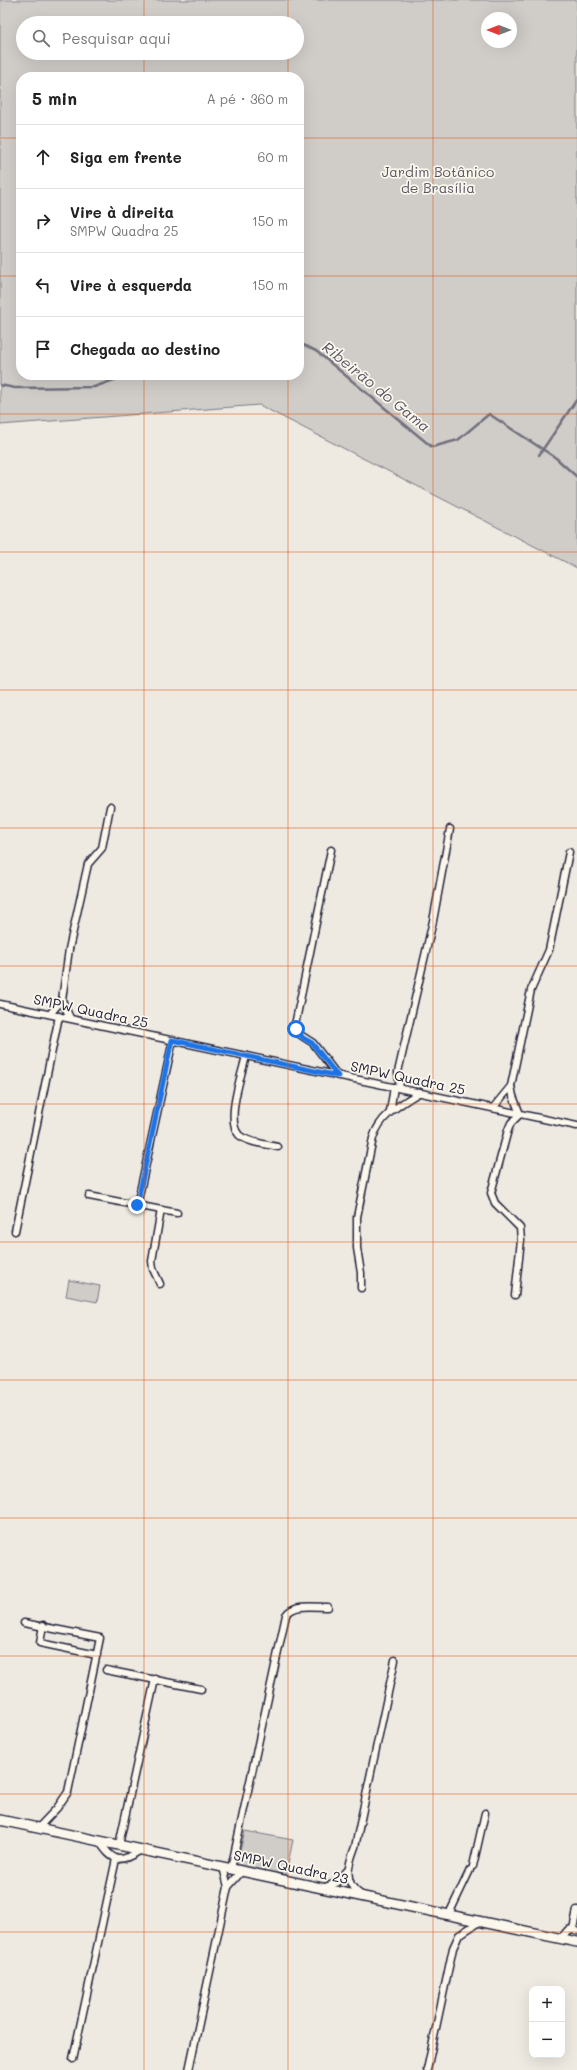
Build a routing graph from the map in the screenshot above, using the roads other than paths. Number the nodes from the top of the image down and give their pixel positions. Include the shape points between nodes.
1 (110, 807) dead end
2 (450, 828) dead end
3 (331, 850) dead end
4 (569, 852) dead end
5 (62, 1000) junction
6 (0, 1004) edge
7 (50, 1014) junction
8 (59, 1016) junction
9 (70, 1018) junction
10 (172, 1040) junction
11 (246, 1056) junction
12 (398, 1072) junction
13 (338, 1076) junction
14 (391, 1086) junction
15 (511, 1086) junction
16 (400, 1088) junction
17 (420, 1092) junction
18 (493, 1108) junction
19 (390, 1112) junction
20 (520, 1114) junction
21 (577, 1126) edge
22 (278, 1147) dead end
23 (89, 1196) dead end
24 (137, 1205) junction
25 (161, 1210) junction
26 (177, 1213) dead end
27 (15, 1231) dead end
28 (160, 1284) dead end
29 (360, 1288) dead end
30 (515, 1295) dead end
31 (328, 1607) dead end
32 (24, 1623) dead end
33 (43, 1625) junction
34 (97, 1655) junction
35 (395, 1660) dead end
36 (106, 1670) dead end
37 (155, 1679) junction
38 (201, 1690) dead end
39 (485, 1813) dead end
40 (0, 1820) edge
41 (38, 1828) junction
42 (99, 1841) junction
43 (119, 1845) junction
44 (141, 1850) junction
45 (116, 1859) junction
46 (227, 1868) junction
47 (349, 1868) junction
48 (242, 1871) junction
49 (228, 1887) junction
50 (323, 1887) junction
51 (366, 1897) junction
52 (577, 1910) edge
53 (449, 1914) junction
54 (480, 1921) junction
55 (575, 1930) edge
56 (561, 1938) junction
57 (577, 1942) edge
58 (74, 2059) dead end
59 (189, 2070) edge
60 (427, 2070) edge

1 - 5 street via 102,848 88,864 68,956
2 - 12 street via 433,921
3 - 13 street via 295,1024 299,1034 312,1043
4 - 15 street via 549,950 532,990
5 - 7 street
5 - 9 street
6 - 7 street, SMPW Quadra 25
7 - 8 street, SMPW Quadra 25
8 - 9 street, SMPW Quadra 25
8 - 27 street
9 - 10 street, SMPW Quadra 25
10 - 11 street, SMPW Quadra 25
10 - 24 street
11 - 13 street, SMPW Quadra 25
11 - 22 street via 233,1123 239,1135 244,1138
12 - 14 street
12 - 16 street
13 - 14 street, SMPW Quadra 25
14 - 16 street, SMPW Quadra 25
14 - 19 street
15 - 18 street
15 - 20 street
16 - 17 street, SMPW Quadra 25
17 - 18 street, SMPW Quadra 25
17 - 19 street
18 - 20 street, SMPW Quadra 25
19 - 29 street via 376,1130 359,1207 357,1248 361,1273
20 - 21 street, SMPW Quadra 25
20 - 30 street via 508,1130 491,1193 494,1203 520,1228
23 - 24 street
24 - 25 street
25 - 26 street
25 - 28 street via 152,1261
31 - 46 street via 295,1607 286,1615
32 - 33 street
33 - 34 street via 100,1638
33 - 34 street via 40,1643
34 - 41 street via 68,1792
35 - 47 street
36 - 37 street
37 - 38 street
37 - 43 street
39 - 53 street via 472,1868
40 - 41 street, SMPW Quadra 23
41 - 42 street, SMPW Quadra 23
42 - 43 street, SMPW Quadra 23
42 - 45 street via 109,1855
43 - 44 street, SMPW Quadra 23
44 - 45 street via 128,1858
44 - 46 street, SMPW Quadra 23
45 - 58 street
46 - 48 street, SMPW Quadra 23
46 - 49 street
47 - 50 street via 341,1879
47 - 51 street via 348,1875 353,1889
48 - 49 street
48 - 50 street, SMPW Quadra 23
49 - 59 street
50 - 51 street, SMPW Quadra 23
51 - 53 street, SMPW Quadra 23
52 - 55 street
53 - 54 street, SMPW Quadra 23
54 - 56 street, SMPW Quadra 23
54 - 60 street via 459,1935 453,1948
55 - 56 street via 568,1930
56 - 57 street, SMPW Quadra 23

